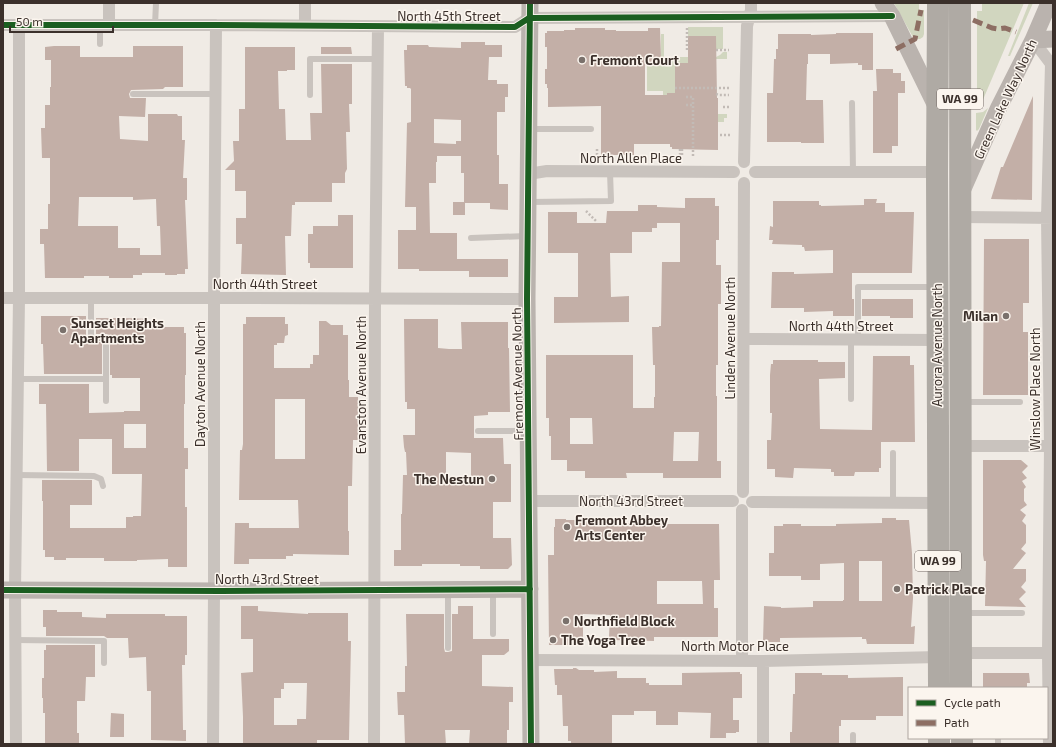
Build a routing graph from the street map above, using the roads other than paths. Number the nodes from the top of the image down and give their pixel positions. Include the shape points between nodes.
1 (109, 3) edge
2 (156, 3) edge
3 (305, 3) edge
4 (751, 3) edge
5 (938, 3) edge
6 (960, 3) edge
7 (1049, 3) edge
8 (1053, 5) edge
9 (530, 10) edge
10 (887, 10) edge
11 (749, 17) junction
12 (3, 25) edge
13 (19, 25) junction
14 (105, 25) junction
15 (155, 25) junction
16 (216, 25) junction
17 (305, 25) junction
18 (378, 27) junction
19 (1053, 39) edge
20 (1033, 40) junction
21 (100, 44) dead end
22 (377, 60) junction
23 (133, 94) dead end
24 (215, 94) junction
25 (310, 95) dead end
26 (852, 103) dead end
27 (938, 109) junction
28 (529, 129) junction
29 (591, 129) dead end
30 (1051, 150) edge
31 (744, 162) junction
32 (610, 172) junction
33 (734, 172) junction
34 (755, 172) junction
35 (853, 172) junction
36 (937, 172) junction
37 (528, 174) junction
38 (744, 183) junction
39 (960, 195) junction
40 (528, 202) junction
41 (960, 217) junction
42 (1050, 218) edge
43 (528, 236) junction
44 (471, 238) dead end
45 (937, 287) junction
46 (3, 298) edge
47 (19, 298) junction
48 (91, 298) junction
49 (214, 298) junction
50 (375, 298) junction
51 (527, 299) junction
52 (744, 339) junction
53 (855, 340) junction
54 (937, 340) junction
55 (18, 379) junction
56 (106, 379) junction
57 (851, 399) dead end
58 (106, 401) dead end
59 (961, 402) junction
60 (1020, 402) dead end
61 (478, 431) dead end
62 (529, 431) junction
63 (961, 446) junction
64 (1051, 446) edge
65 (893, 453) dead end
66 (17, 475) junction
67 (104, 486) dead end
68 (743, 492) junction
69 (529, 501) junction
70 (733, 501) junction
71 (752, 502) junction
72 (893, 503) junction
73 (938, 503) junction
74 (742, 510) junction
75 (374, 589) junction
76 (448, 589) junction
77 (493, 589) junction
78 (530, 589) junction
79 (9, 590) edge
80 (214, 591) junction
81 (961, 613) junction
82 (1022, 613) dead end
83 (493, 634) dead end
84 (15, 640) junction
85 (448, 648) dead end
86 (961, 653) junction
87 (1050, 653) edge
88 (939, 657) junction
89 (531, 660) junction
90 (742, 660) junction
91 (763, 661) junction
92 (104, 663) dead end
93 (939, 687) edge
94 (961, 687) edge
95 (853, 735) dead end
96 (16, 744) edge
97 (213, 744) edge
98 (374, 744) edge
99 (531, 744) edge
100 (763, 744) edge
101 (853, 744) edge
102 (1049, 744) edge

1 - 14 street
2 - 15 lane
3 - 17 street
4 - 11 street
5 - 27 highway, Aurora Avenue North / WA 99
6 - 39 highway, Aurora Avenue North / WA 99
7 - 8 main road
7 - 20 main road, Green Lake Way North
9 - 11 street, North 45th Street
9 - 18 street, North 45th Street via 515,27
9 - 28 main road, Fremont Avenue North
10 - 11 street, North 45th Street
10 - 27 main road
11 - 31 street
12 - 13 street, North 45th Street
13 - 14 street, North 45th Street
13 - 47 street
14 - 15 street, North 45th Street
14 - 21 lane
15 - 16 street, North 45th Street
16 - 17 street, North 45th Street
16 - 24 street, Dayton Avenue North
17 - 18 street, North 45th Street
18 - 22 street, Evanston Avenue North
19 - 20 main road
20 - 30 street, Winslow Place North via 1051,64
20 - 39 main road, Green Lake Way North via 999,107
22 - 25 lane via 310,60
22 - 50 street, Evanston Avenue North
23 - 24 lane
24 - 49 street, Dayton Avenue North
26 - 35 lane
27 - 36 highway, Aurora Avenue North / WA 99
28 - 29 lane
28 - 37 main road, Fremont Avenue North
30 - 42 street, Winslow Place North
31 - 33 street via 737,165
31 - 34 street via 752,165
32 - 33 street, North Allen Place
32 - 37 street, North Allen Place
32 - 40 lane via 611,201
33 - 38 street via 737,180
34 - 35 street
34 - 38 street via 752,180
35 - 36 street
36 - 45 highway, Aurora Avenue North / WA 99
37 - 40 main road, Fremont Avenue North
38 - 52 street, Linden Avenue North
39 - 41 highway, Aurora Avenue North / WA 99
40 - 43 main road, Fremont Avenue North
41 - 42 street
41 - 59 highway, Aurora Avenue North / WA 99
42 - 64 street, Winslow Place North
43 - 44 lane
43 - 51 main road, Fremont Avenue North
45 - 53 lane via 858,287
45 - 54 highway, Aurora Avenue North / WA 99
46 - 47 street, North 44th Street
47 - 48 street, North 44th Street
47 - 55 street
48 - 49 street, North 44th Street
48 - 56 lane via 91,338 106,338
49 - 50 street, North 44th Street
49 - 80 street, Dayton Avenue North
50 - 51 street, North 44th Street
50 - 75 street, Evanston Avenue North
51 - 62 main road, Fremont Avenue North
52 - 53 street, North 44th Street
52 - 68 street, Linden Avenue North
53 - 54 street, North 44th Street
53 - 57 lane
54 - 73 highway, Aurora Avenue North / WA 99
55 - 56 lane
55 - 66 street
56 - 58 lane
59 - 60 lane
59 - 63 highway, Aurora Avenue North / WA 99
61 - 62 lane
62 - 69 main road, Fremont Avenue North
63 - 64 street
63 - 81 highway, Aurora Avenue North / WA 99
64 - 87 street, Winslow Place North
65 - 72 lane
66 - 67 lane via 94,476 101,479
66 - 79 street
68 - 70 street via 736,494
68 - 71 street via 750,496
69 - 70 street, North 43rd Street
69 - 78 main road, Fremont Avenue North
70 - 74 street via 736,508
71 - 72 street
71 - 74 street via 747,510
72 - 73 street
73 - 88 highway, Aurora Avenue North / WA 99
74 - 90 street
75 - 76 main road, North 43rd Street
75 - 80 main road, North 43rd Street
75 - 98 street, Evanston Avenue North
76 - 77 main road, North 43rd Street
76 - 85 lane
77 - 78 main road, North 43rd Street
77 - 83 lane
78 - 89 main road, Fremont Avenue North
79 - 80 main road, North 43rd Street
79 - 84 street
80 - 97 street, Dayton Avenue North
81 - 82 lane
81 - 86 highway, Aurora Avenue North / WA 99
84 - 92 lane via 104,641
84 - 96 street
86 - 87 street
86 - 94 highway, Aurora Avenue North / WA 99
87 - 102 street, Winslow Place North
88 - 91 street, North Motor Place
88 - 93 highway, Aurora Avenue North / WA 99
89 - 90 street, North Motor Place
89 - 99 main road, Fremont Avenue North
90 - 91 street, North Motor Place
91 - 100 street
95 - 101 lane

